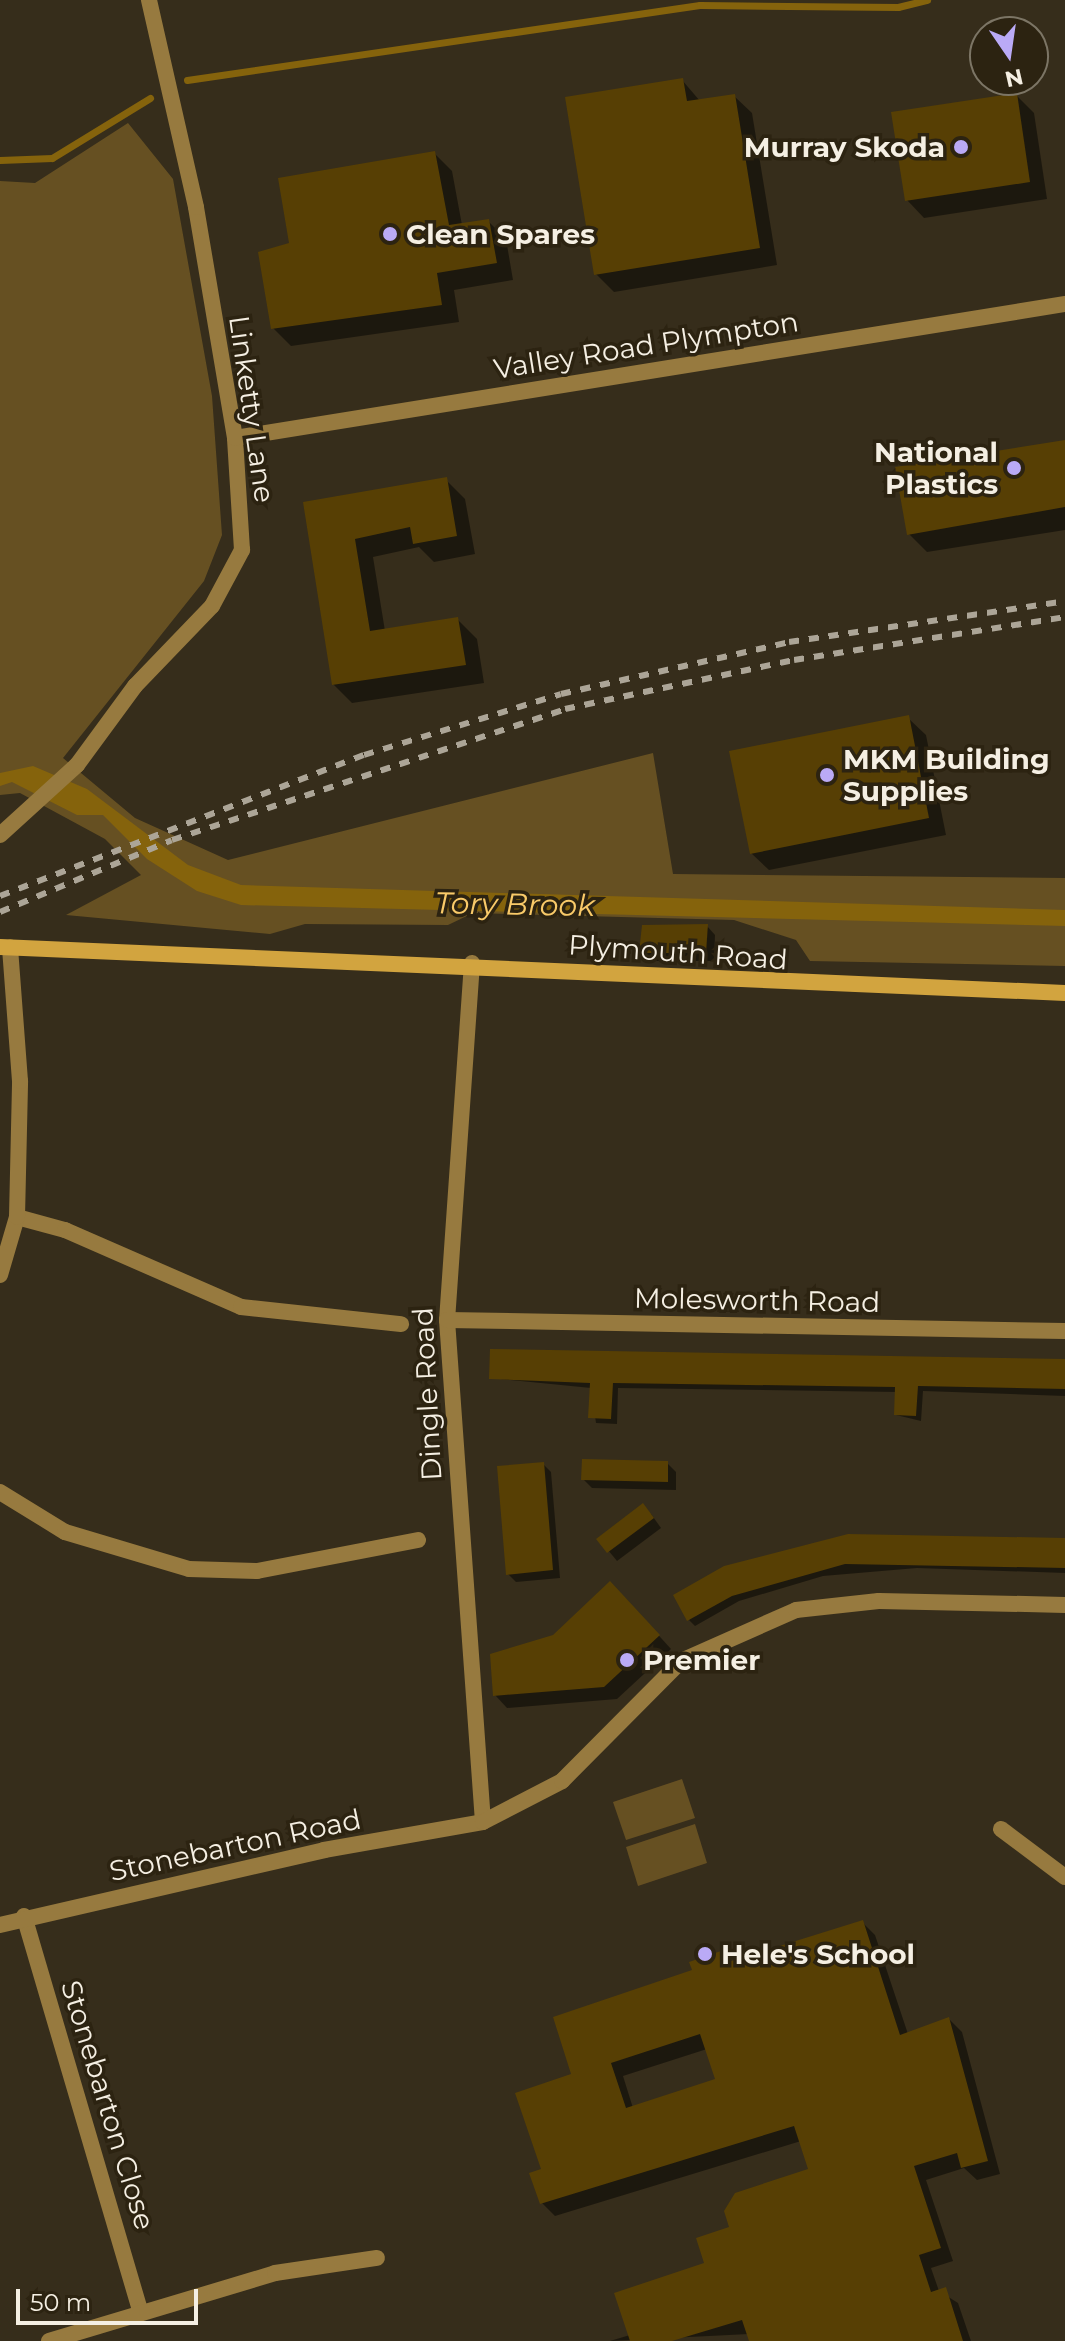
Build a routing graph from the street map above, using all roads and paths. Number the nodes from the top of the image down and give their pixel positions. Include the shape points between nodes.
1 (149, 0) edge
2 (1065, 304) edge
3 (235, 438) junction
4 (0, 835) edge
5 (5, 947) edge
6 (472, 963) junction
7 (1065, 993) edge
8 (4, 1001) edge
9 (17, 1217) junction
10 (0, 1275) edge
11 (447, 1320) junction
12 (401, 1324) dead end
13 (1065, 1331) edge
14 (0, 1492) edge
15 (418, 1540) dead end
16 (1065, 1605) edge
17 (483, 1822) junction
18 (1001, 1829) dead end
19 (1065, 1877) edge
20 (24, 1916) junction
21 (0, 1925) edge
22 (377, 2258) dead end
23 (140, 2309) junction
24 (49, 2341) edge

1 - 3 street, Linketty Lane via 196,207
2 - 3 street, Valley Road Plympton
3 - 4 street, Linketty Lane via 242,550 212,606 135,686 77,765
5 - 6 main road, Plymouth Road
5 - 8 street
6 - 7 main road, Plymouth Road via 744,984
6 - 11 street, Dingle Road
8 - 9 street via 20,1081
9 - 10 street
9 - 12 street via 65,1230 241,1307
11 - 13 street, Molesworth Road
11 - 17 street, Dingle Road
14 - 15 street via 65,1532 189,1569 257,1571
16 - 17 street, Stonebarton Road via 879,1601 796,1610 741,1630 681,1661 562,1781
17 - 20 street, Stonebarton Road
18 - 19 street
20 - 21 street, Stonebarton Road
20 - 23 street, Stonebarton Close
22 - 23 street via 275,2273
23 - 24 street

